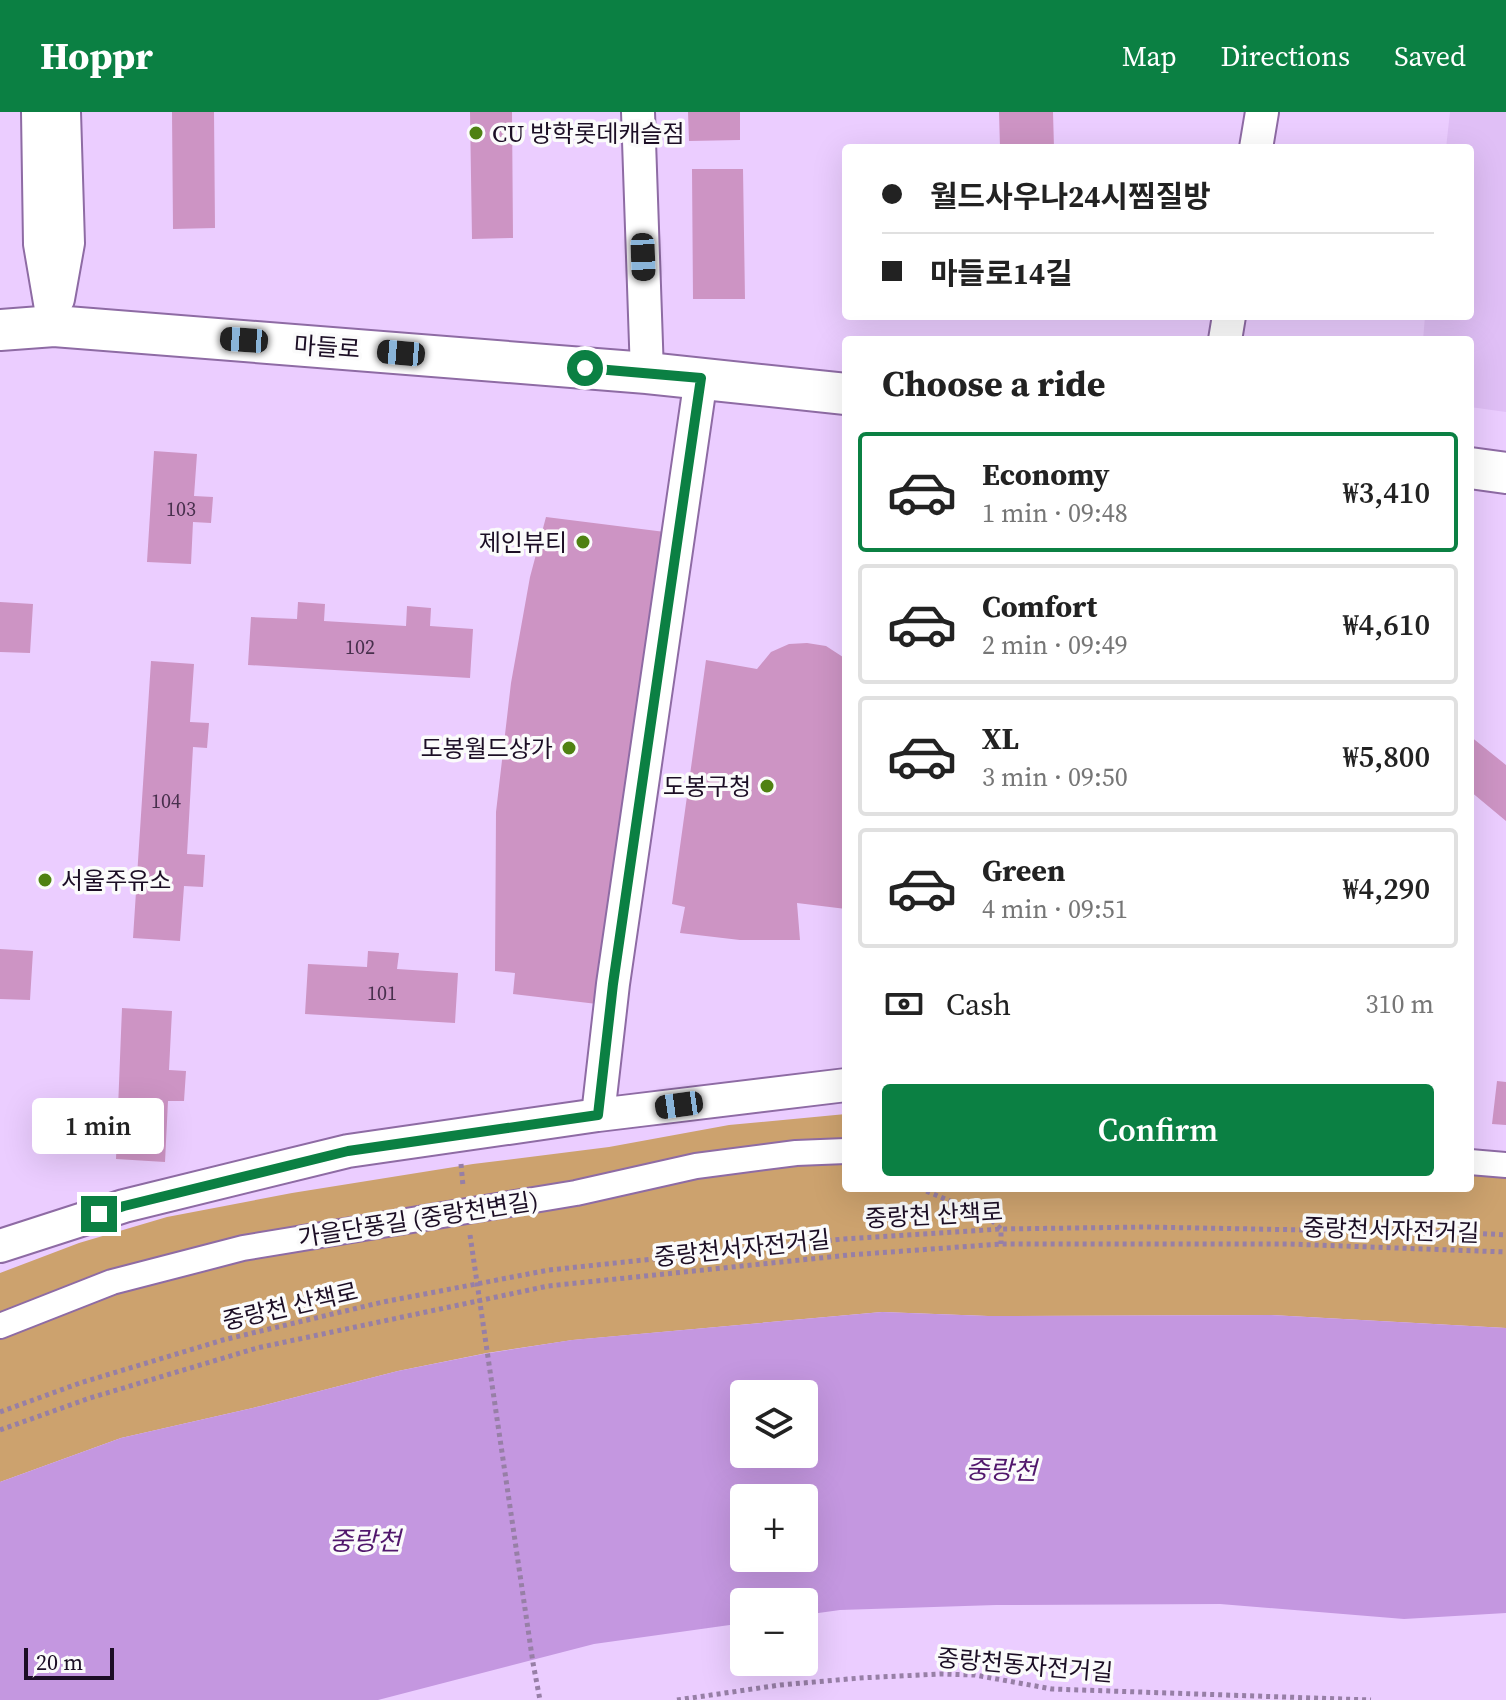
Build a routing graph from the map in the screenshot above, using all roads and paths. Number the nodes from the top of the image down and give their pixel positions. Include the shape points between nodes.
1 (38, 112) edge
2 (64, 112) edge
3 (638, 112) edge
4 (1262, 112) edge
5 (1257, 144) edge
6 (54, 326) junction
7 (0, 330) edge
8 (647, 373) junction
9 (701, 378) junction
10 (842, 394) edge
11 (1474, 469) edge
12 (1506, 473) edge
13 (842, 1085) edge
14 (598, 1115) junction
15 (458, 1135) junction
16 (842, 1151) edge
17 (1474, 1162) edge
18 (1506, 1165) edge
19 (929, 1192) edge
20 (466, 1212) junction
21 (1001, 1229) junction
22 (1506, 1235) edge
23 (1001, 1244) junction
24 (0, 1246) edge
25 (1506, 1252) edge
26 (477, 1283) junction
27 (479, 1300) junction
28 (0, 1326) edge
29 (0, 1412) edge
30 (0, 1430) edge
31 (540, 1700) edge
32 (677, 1700) edge
33 (1371, 1700) edge

1 - 6 street via 40,244
2 - 6 street via 68,243
3 - 8 street
4 - 5 street
6 - 7 street, 마들로
6 - 8 street, 마들로
8 - 9 street, 마들로
9 - 10 street, 마들로
9 - 14 street
11 - 12 street
13 - 14 street
14 - 15 street
15 - 20 path
15 - 24 street via 348,1151 124,1206
16 - 20 street, 가을단풍길 (중랑천변길) via 696,1166
17 - 18 street
19 - 21 path via 988,1217
20 - 26 path
20 - 28 street, 가을단풍길 (중랑천변길) via 243,1248 112,1282
21 - 22 path, 중랑천 산책로
21 - 23 path
21 - 26 path, 중랑천 산책로 via 704,1253
23 - 25 path, 중랑천서자전거길 via 1289,1244
23 - 27 path, 중랑천서자전거길 via 696,1270 548,1286
26 - 27 path
26 - 29 path, 중랑천 산책로 via 223,1340
27 - 30 path, 중랑천서자전거길 via 257,1348
27 - 31 path
32 - 33 path, 중랑천동자전거길 via 780,1685 940,1674 1052,1689

